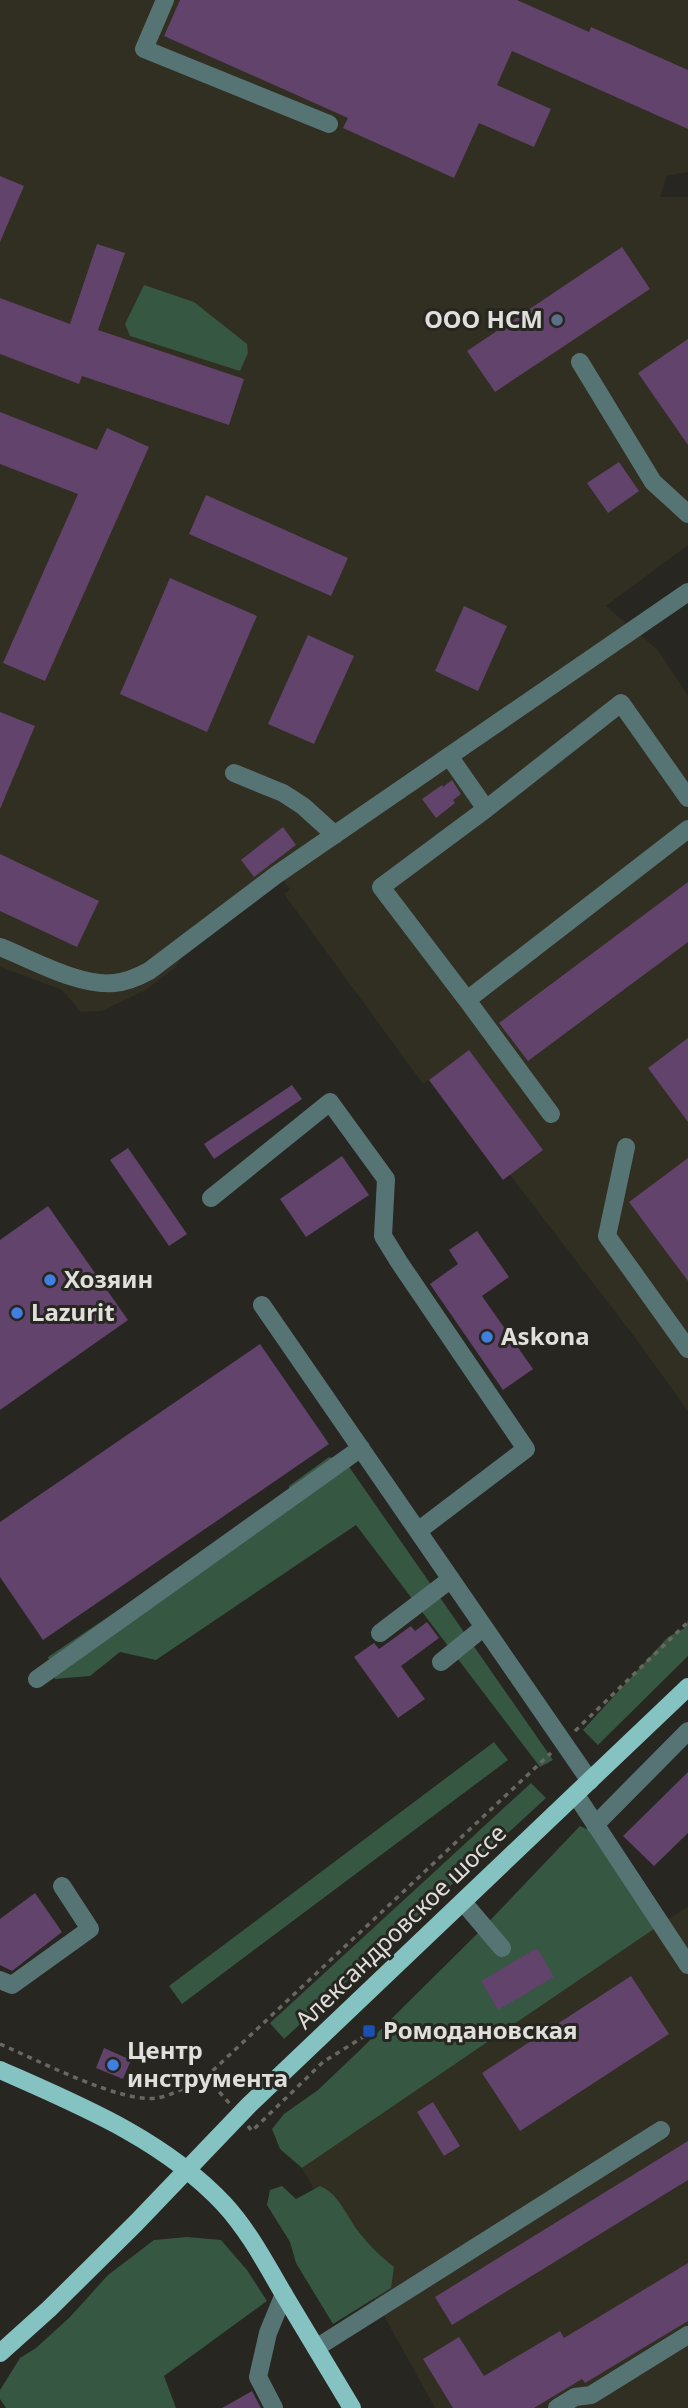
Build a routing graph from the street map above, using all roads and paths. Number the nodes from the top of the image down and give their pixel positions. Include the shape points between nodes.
1 (166, 0) edge
2 (329, 124) dead end
3 (580, 362) dead end
4 (688, 514) edge
5 (688, 592) edge
6 (449, 756) junction
7 (234, 773) dead end
8 (688, 798) edge
9 (486, 809) junction
10 (688, 829) edge
11 (335, 835) junction
12 (0, 947) edge
13 (467, 1000) junction
14 (551, 1114) dead end
15 (626, 1147) dead end
16 (211, 1198) dead end
17 (262, 1305) dead end
18 (688, 1349) edge
19 (361, 1448) junction
20 (418, 1531) junction
21 (451, 1579) junction
22 (688, 1622) edge
23 (484, 1628) junction
24 (380, 1633) dead end
25 (441, 1662) dead end
26 (37, 1679) dead end
27 (688, 1687) edge
28 (688, 1731) edge
29 (563, 1742) junction
30 (590, 1781) junction
31 (576, 1795) junction
32 (595, 1825) junction
33 (62, 1886) dead end
34 (463, 1902) junction
35 (502, 1948) dead end
36 (688, 1965) edge
37 (0, 1980) edge
38 (0, 2044) edge
39 (0, 2070) edge
40 (661, 2130) dead end
41 (187, 2170) junction
42 (284, 2294) junction
43 (688, 2335) edge
44 (316, 2348) junction
45 (0, 2353) edge
46 (274, 2408) edge
47 (352, 2408) edge
48 (557, 2408) edge

1 - 2 lane via 144,49
3 - 4 lane via 653,482
5 - 6 lane
6 - 9 lane
6 - 11 lane
7 - 11 lane via 303,806
8 - 9 lane via 621,703
9 - 13 lane via 381,887
10 - 13 lane
11 - 12 lane via 131,980 95,982
13 - 14 lane
15 - 18 lane via 607,1236
16 - 20 lane via 330,1102 386,1178 383,1236 526,1449
17 - 19 lane
19 - 20 lane
19 - 26 lane
20 - 21 lane
21 - 23 lane
21 - 24 lane
22 - 29 path
23 - 25 lane
23 - 29 lane
27 - 30 main road, Александровское шоссе
28 - 32 lane
29 - 30 lane
29 - 38 path via 206,2077 157,2098 139,2098 111,2091
30 - 31 main road, Александровское шоссе
31 - 32 lane
31 - 34 main road, Александровское шоссе
32 - 36 lane
33 - 37 lane via 90,1928 12,1984
34 - 35 lane
34 - 41 main road, Александровское шоссе
39 - 41 main road via 121,2126
40 - 44 lane
41 - 42 main road via 240,2223
41 - 45 main road, Александровское шоссе
42 - 44 main road
42 - 46 lane via 268,2333 258,2378
43 - 48 lane via 590,2395 575,2397
44 - 47 main road

